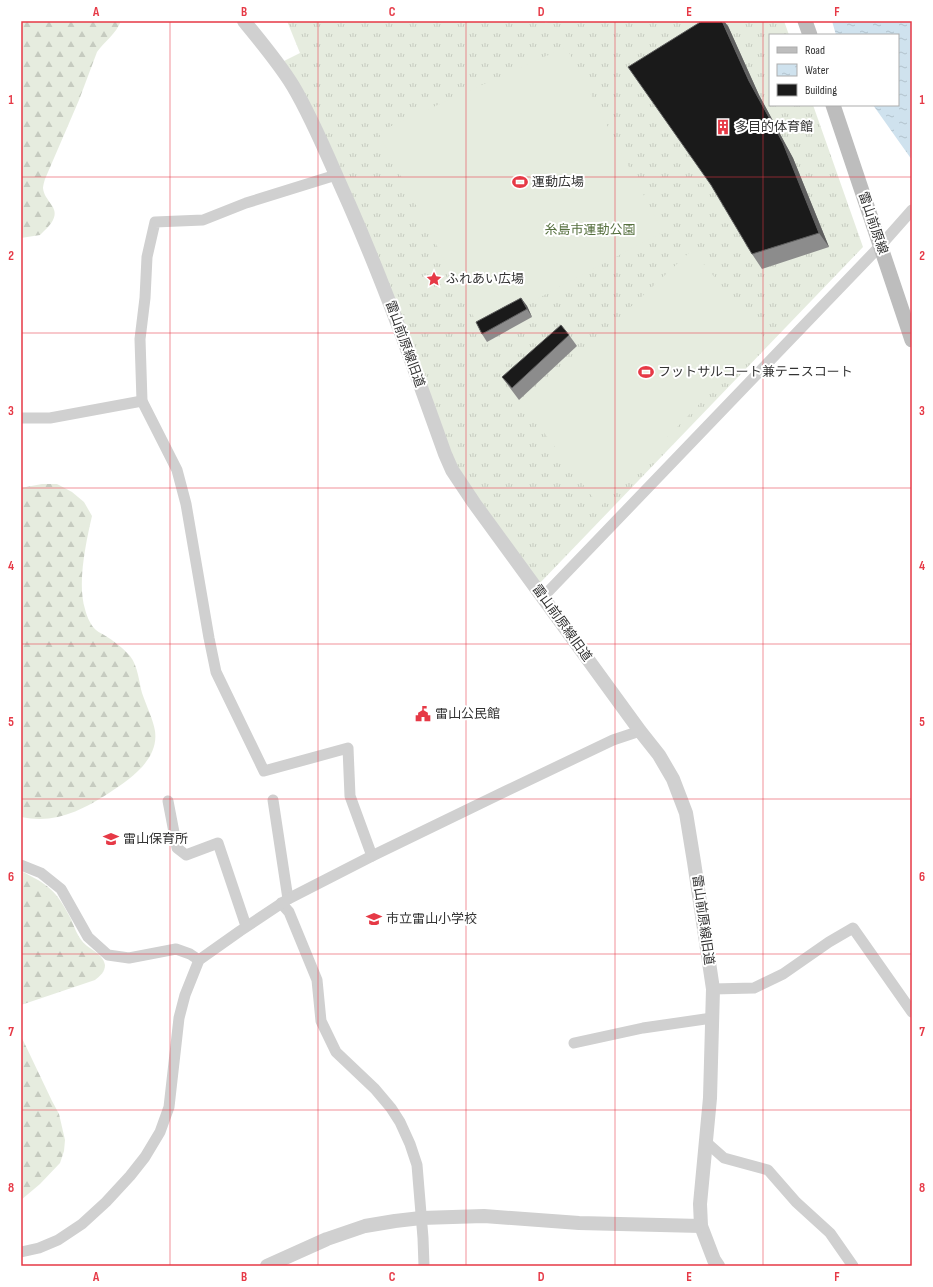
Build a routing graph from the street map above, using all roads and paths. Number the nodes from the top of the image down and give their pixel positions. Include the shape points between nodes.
1 (244, 21) edge
2 (806, 21) edge
3 (810, 34) edge
4 (833, 106) edge
5 (336, 175) junction
6 (912, 210) edge
7 (881, 245) junction
8 (912, 340) edge
9 (142, 401) junction
10 (21, 418) edge
11 (543, 597) junction
12 (640, 731) junction
13 (273, 800) dead end
14 (168, 801) dead end
15 (372, 856) junction
16 (21, 865) edge
17 (285, 901) junction
18 (246, 926) junction
19 (199, 960) junction
20 (713, 989) junction
21 (912, 1012) edge
22 (712, 1018) junction
23 (574, 1043) dead end
24 (706, 1142) junction
25 (421, 1218) junction
26 (701, 1226) junction
27 (21, 1252) edge
28 (267, 1266) edge
29 (424, 1266) edge
30 (718, 1266) edge
31 (853, 1266) edge

1 - 5 street, 雷山前原線旧道 via 293,85
2 - 3 main road
4 - 7 main road, 雷山前原線
5 - 9 street via 246,203 204,220 155,222 147,257 140,339
5 - 11 street, 雷山前原線旧道 via 373,260 452,470
6 - 7 street
7 - 8 main road, 雷山前原線
7 - 11 street
9 - 10 street via 50,418
9 - 15 street via 177,470 186,504 216,672 264,771 348,748 350,796
11 - 12 street, 雷山前原線旧道
12 - 15 street via 613,740
12 - 20 street, 雷山前原線旧道 via 659,755 673,779 686,813
13 - 17 street
14 - 18 street via 177,848 186,855 218,843
15 - 17 street
16 - 19 street via 41,873 61,889 88,937 108,954 129,958 176,949
17 - 18 street
17 - 25 street via 317,980 321,1021 336,1052 391,1108 410,1144 417,1165
18 - 19 street
19 - 27 street via 179,1018 169,1107 160,1132 149,1151 111,1197 82,1224 58,1240 40,1248
20 - 21 street via 754,988 783,974 853,928
20 - 22 street, 雷山前原線旧道
22 - 23 street via 643,1028
22 - 24 street, 雷山前原線旧道
24 - 26 street, 雷山前原線旧道 via 700,1204
24 - 31 street via 724,1158 768,1170 796,1202 830,1233
25 - 26 street via 484,1216 579,1223
25 - 28 street via 365,1226 326,1239
25 - 29 street
26 - 30 street, 雷山前原線旧道

